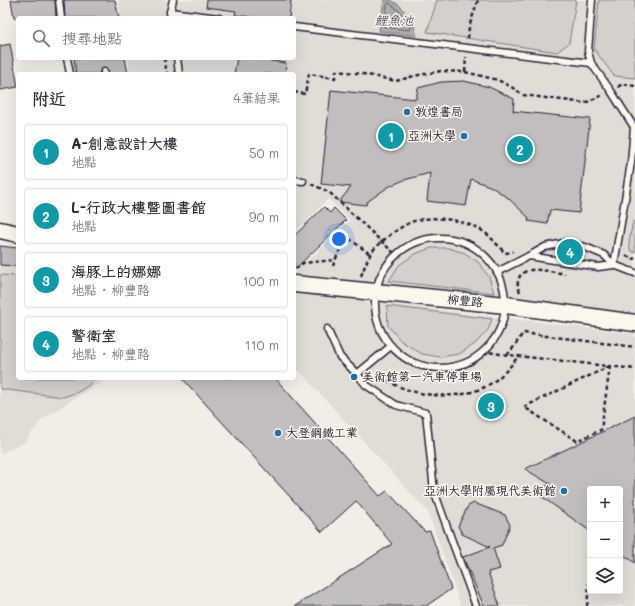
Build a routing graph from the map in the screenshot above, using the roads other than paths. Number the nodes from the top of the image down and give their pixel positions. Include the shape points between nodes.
1 (59, 0) edge
2 (173, 0) edge
3 (592, 0) edge
4 (170, 15) edge
5 (62, 16) edge
6 (186, 16) edge
7 (296, 27) edge
8 (67, 60) edge
9 (177, 60) edge
10 (591, 63) junction
11 (70, 72) edge
12 (179, 72) edge
13 (296, 180) edge
14 (303, 181) road end
15 (0, 230) edge
16 (16, 234) edge
17 (529, 256) junction
18 (614, 265) junction
19 (497, 272) junction
20 (635, 272) edge
21 (296, 284) edge
22 (375, 292) junction
23 (506, 305) junction
24 (635, 323) edge
25 (327, 329) dead end
26 (391, 346) junction
27 (357, 374) junction
28 (476, 606) edge

1 - 5 lane
2 - 4 lane
3 - 10 lane via 588,51
4 - 6 lane
7 - 10 lane
8 - 11 lane
9 - 12 lane
10 - 18 lane via 634,127 631,163
13 - 14 lane
15 - 16 street
17 - 18 lane via 598,267
17 - 18 lane via 545,247 564,243 585,247 604,255
17 - 19 lane
18 - 20 lane
19 - 22 lane via 484,255 462,242 450,238 424,240 412,244 396,255 384,269
19 - 23 lane
21 - 22 street, 柳豐路
22 - 23 street, 柳豐路
22 - 26 lane via 377,321
23 - 24 street, 柳豐路
23 - 26 lane via 491,342 474,358 463,363 441,368 430,367 408,360
25 - 27 lane via 340,357
26 - 27 lane
27 - 28 lane via 366,385 396,405 426,413 434,491

